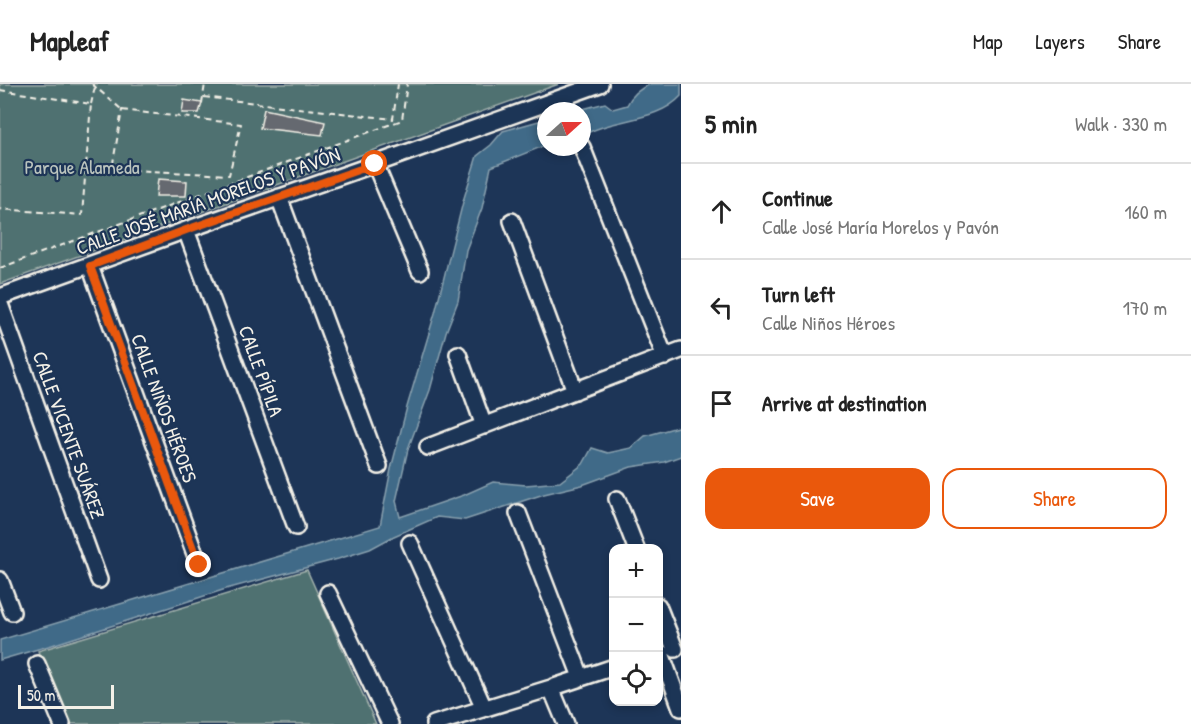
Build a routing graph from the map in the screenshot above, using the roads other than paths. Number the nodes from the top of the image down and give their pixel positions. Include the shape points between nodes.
1 (600, 84) edge
2 (586, 156) edge
3 (375, 164) junction
4 (279, 197) junction
5 (512, 221) dead end
6 (186, 230) junction
7 (90, 266) junction
8 (420, 271) dead end
9 (0, 297) edge
10 (0, 304) edge
11 (681, 350) edge
12 (458, 354) dead end
13 (664, 357) junction
14 (575, 391) junction
15 (484, 426) junction
16 (428, 447) dead end
17 (379, 465) dead end
18 (617, 499) dead end
19 (518, 513) dead end
20 (296, 527) dead end
21 (410, 543) dead end
22 (634, 544) edge
23 (199, 565) dead end
24 (0, 580) edge
25 (99, 580) dead end
26 (328, 593) dead end
27 (12, 612) dead end
28 (663, 626) edge
29 (669, 651) edge
30 (37, 664) dead end
31 (609, 669) edge
32 (581, 677) junction
33 (551, 688) junction
34 (484, 708) junction
35 (681, 708) edge
36 (453, 721) edge
37 (62, 724) edge
38 (390, 724) edge
39 (434, 724) edge
40 (566, 724) edge

1 - 3 street, CALLE JOSÉ MARÍA MORELOS Y PAVÓN
2 - 13 street
3 - 4 street, CALLE JOSÉ MARÍA MORELOS Y PAVÓN
3 - 8 street
4 - 6 street, CALLE JOSÉ MARÍA MORELOS Y PAVÓN
4 - 17 street
5 - 14 street
6 - 7 street, CALLE JOSÉ MARÍA MORELOS Y PAVÓN
6 - 20 street, CALLE PÍPILA
7 - 9 street, CALLE JOSÉ MARÍA MORELOS Y PAVÓN
7 - 23 street, CALLE NIÑOS HÉROES
10 - 25 street, CALLE VICENTE SUÁREZ
11 - 13 street
12 - 15 street
13 - 14 street
14 - 15 street
15 - 16 street
18 - 22 street
19 - 32 street
21 - 34 street
24 - 27 street
26 - 38 street
28 - 29 street
29 - 35 street
30 - 37 street
31 - 32 street
32 - 33 street
33 - 34 street
33 - 40 street
34 - 36 street
36 - 39 street

